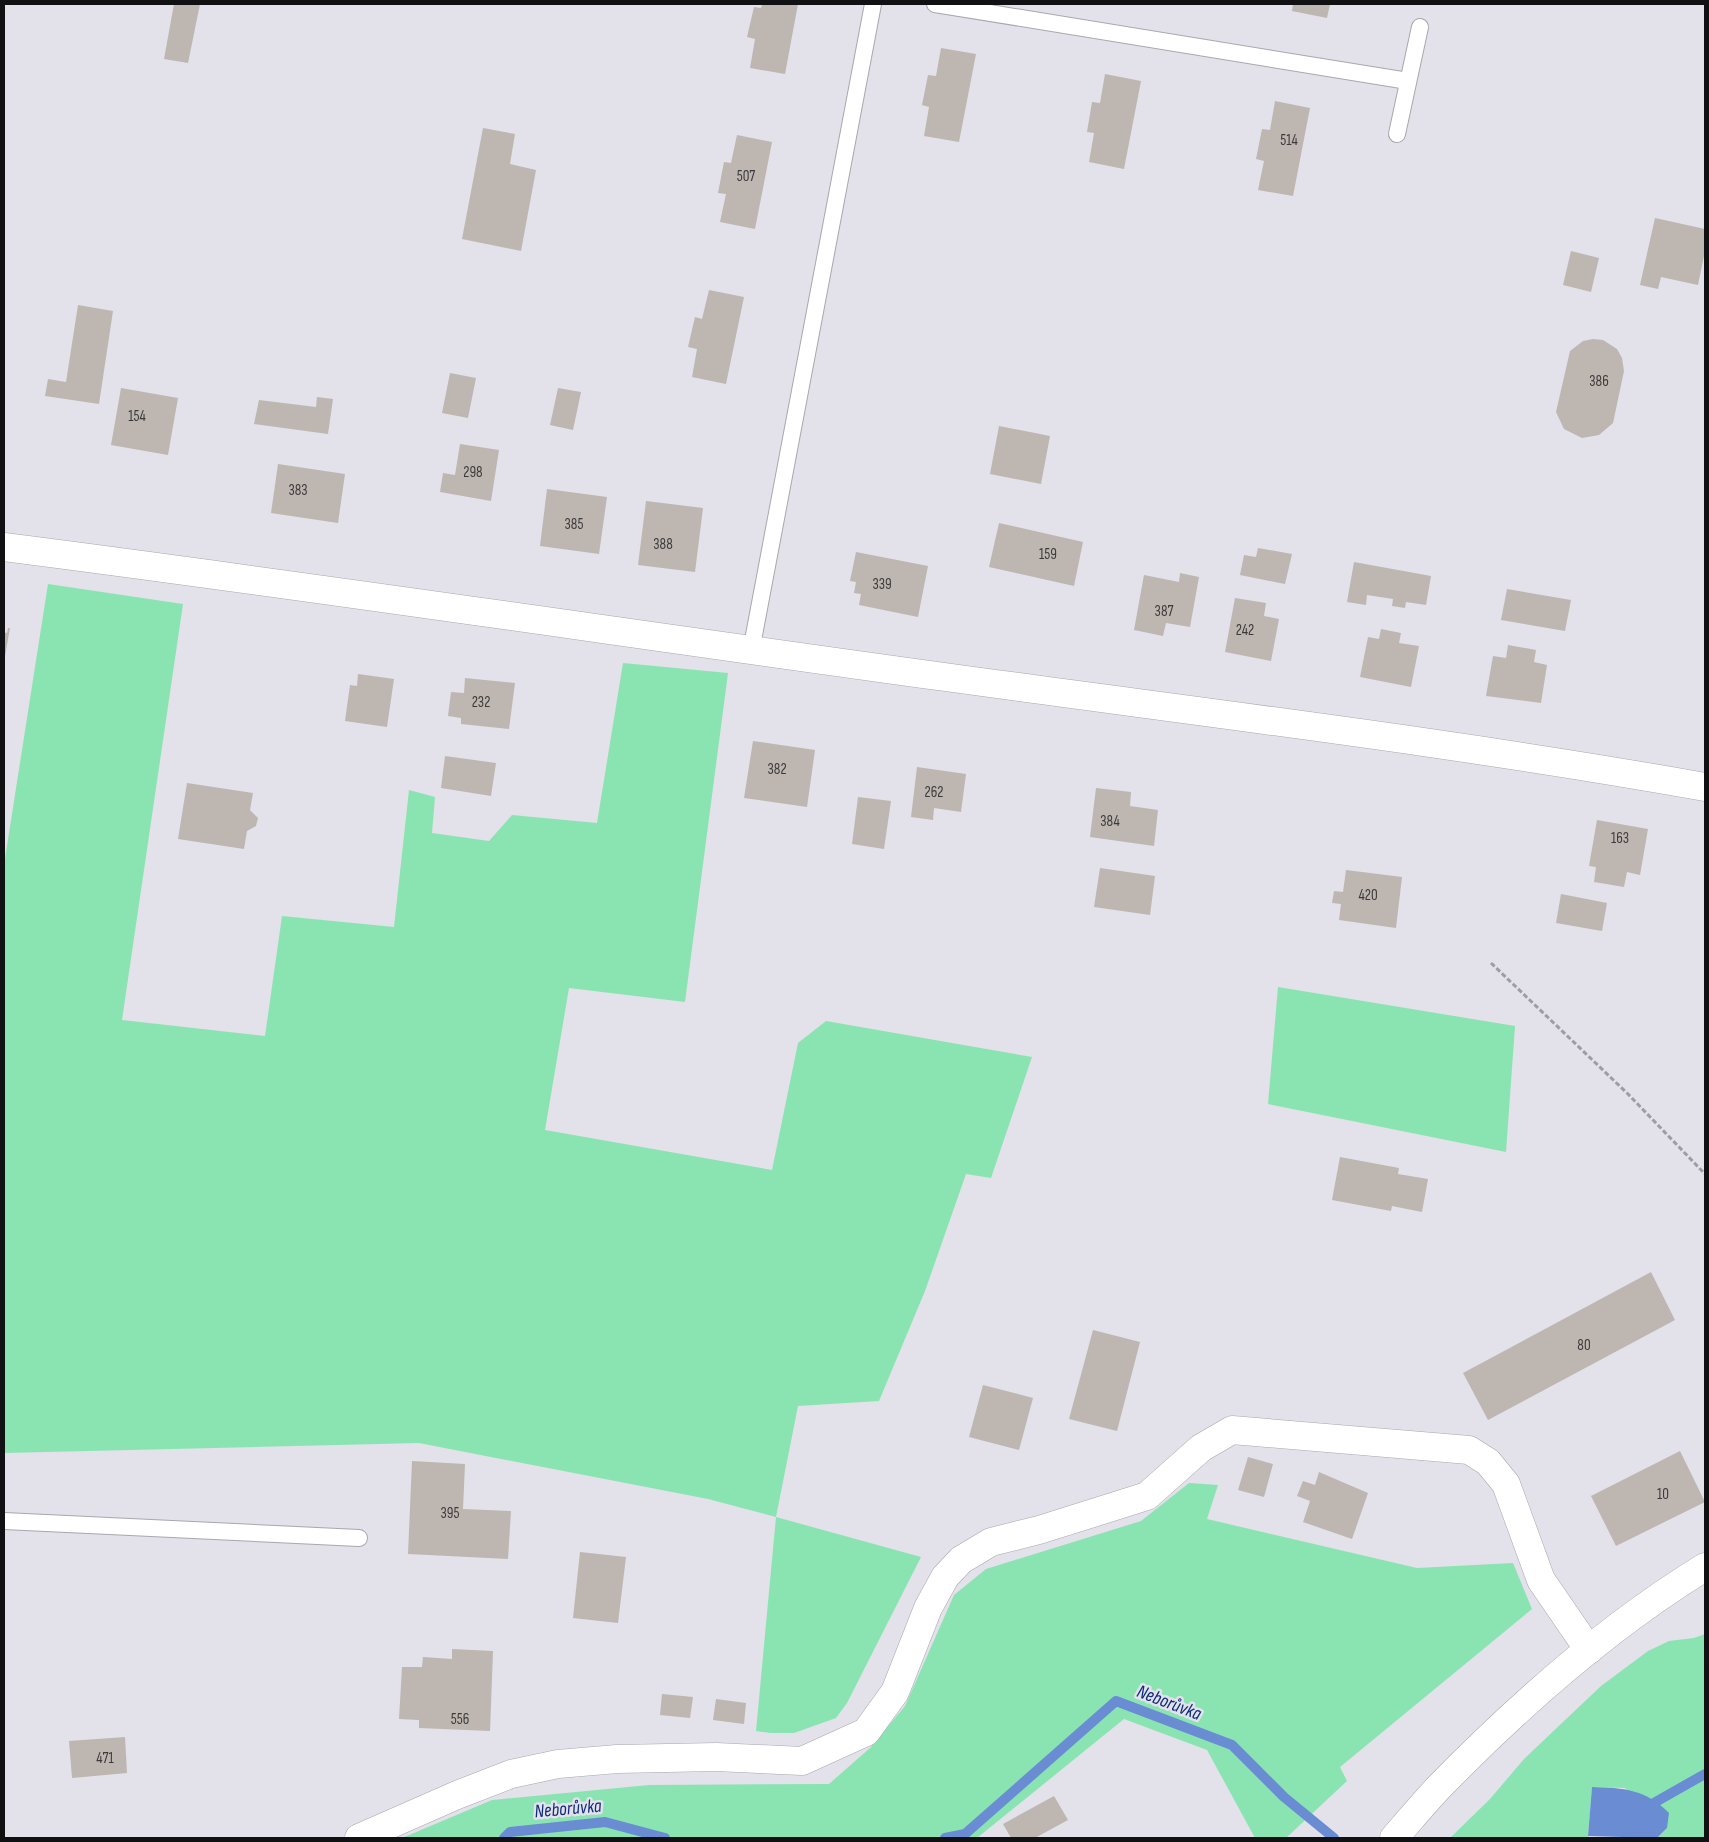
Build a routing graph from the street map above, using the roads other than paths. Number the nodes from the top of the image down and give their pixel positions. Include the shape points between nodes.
1 (872, 4) edge
2 (935, 4) edge
3 (1420, 27) dead end
4 (1408, 81) junction
5 (1397, 134) dead end
6 (4, 547) edge
7 (751, 651) junction
8 (1705, 787) edge
9 (4, 1522) edge
10 (359, 1538) dead end
11 (1705, 1567) edge
12 (1589, 1650) junction
13 (1398, 1834) edge
14 (359, 1838) edge

1 - 7 lane
2 - 4 lane
3 - 4 lane
4 - 5 lane
6 - 7 street
7 - 8 street via 1376,737
9 - 10 lane
11 - 12 street
12 - 13 street via 1526,1703 1439,1788
12 - 14 street via 1541,1580 1506,1484 1488,1462 1469,1450 1232,1430 1201,1448 1147,1496 991,1542 961,1560 945,1577 928,1608 895,1692 866,1732 802,1761 716,1757 558,1764 511,1774

